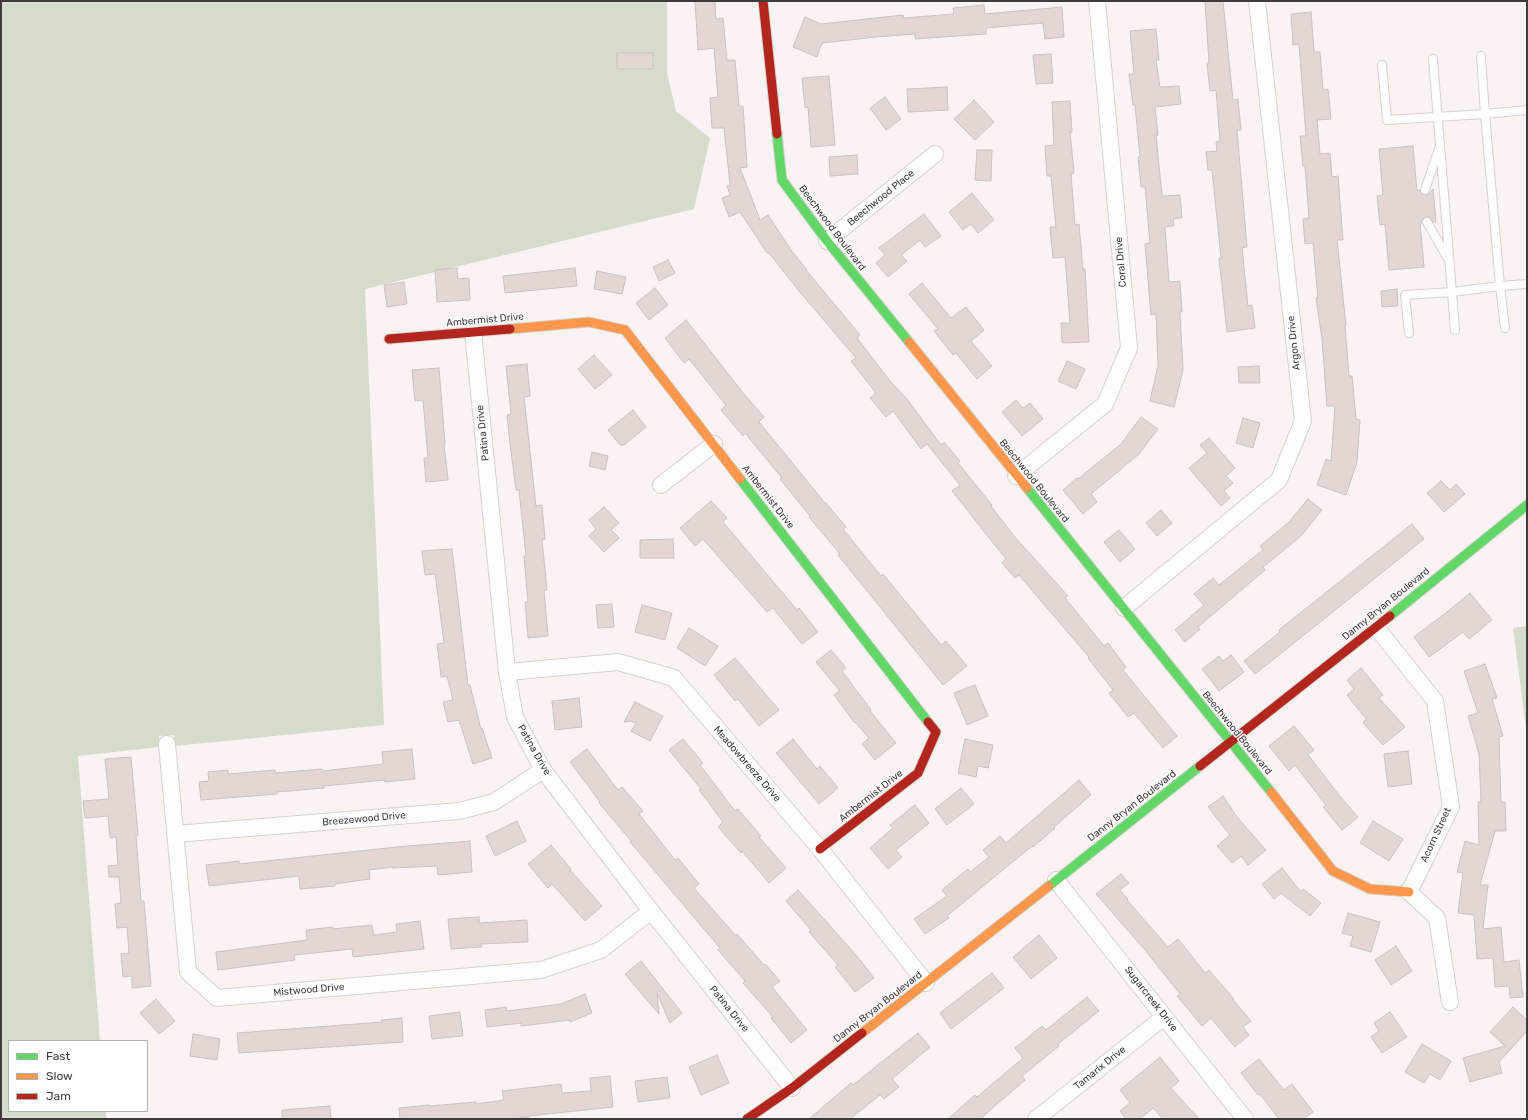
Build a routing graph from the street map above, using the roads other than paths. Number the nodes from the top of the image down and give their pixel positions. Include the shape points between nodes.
1 (763, 1) edge
2 (1097, 1) edge
3 (1257, 1) edge
4 (1481, 56) dead end
5 (1433, 59) dead end
6 (1382, 65) dead end
7 (1527, 110) edge
8 (1485, 114) junction
9 (1437, 117) junction
10 (1440, 146) junction
11 (935, 154) dead end
12 (1424, 190) dead end
13 (1427, 222) dead end
14 (827, 241) junction
15 (1449, 260) junction
16 (1527, 284) edge
17 (1500, 286) junction
18 (1452, 292) junction
19 (1505, 328) dead end
20 (1455, 330) dead end
21 (473, 332) junction
22 (1409, 333) dead end
23 (389, 339) dead end
24 (714, 444) junction
25 (1016, 476) junction
26 (661, 485) dead end
27 (1527, 505) edge
28 (1124, 608) junction
29 (1376, 627) junction
30 (507, 672) junction
31 (1230, 742) junction
32 (167, 744) dead end
33 (543, 770) junction
34 (175, 834) junction
35 (820, 850) junction
36 (1056, 880) junction
37 (1409, 892) junction
38 (651, 911) junction
39 (926, 983) junction
40 (1450, 1002) dead end
41 (1164, 1017) junction
42 (792, 1088) junction
43 (747, 1119) edge
44 (1036, 1119) edge
45 (1245, 1119) edge

1 - 14 street, Beechwood Boulevard via 782,180
2 - 25 street, Coral Drive via 1129,348 1105,404
3 - 28 street, Argon Drive via 1303,421 1280,480
4 - 8 lane
5 - 9 lane
6 - 9 lane via 1387,120
7 - 8 lane
8 - 9 lane
8 - 17 lane
9 - 10 lane
10 - 12 lane
10 - 15 lane
11 - 14 street, Beechwood Place
13 - 15 lane
14 - 25 street, Beechwood Boulevard
15 - 18 lane
16 - 17 lane
17 - 18 lane
17 - 19 lane
18 - 20 lane
18 - 22 lane via 1405,295
21 - 23 street, Ambermist Drive
21 - 24 street, Ambermist Drive via 589,322 625,330
21 - 30 street, Patina Drive
24 - 26 street
24 - 35 street, Ambermist Drive via 936,732 918,773
25 - 28 street, Beechwood Boulevard
27 - 29 street, Danny Bryan Boulevard
28 - 31 street, Beechwood Boulevard
29 - 31 street, Danny Bryan Boulevard
29 - 37 street, Acorn Street via 1435,701 1451,806
30 - 33 street, Patina Drive via 515,717
30 - 35 street, Meadowbreeze Drive via 618,662 674,678
31 - 36 street, Danny Bryan Boulevard
31 - 37 street, Beechwood Boulevard via 1333,871 1370,889
32 - 34 street, Mistwood Drive
33 - 34 street, Breezewood Drive via 494,802 459,811
33 - 38 street, Patina Drive
34 - 38 street, Mistwood Drive via 188,972 217,998 541,970 601,950
35 - 39 street, Meadowbreeze Drive
36 - 39 street, Danny Bryan Boulevard
36 - 41 street, Sugarcreek Drive
37 - 40 street via 1437,918
38 - 42 street, Patina Drive
39 - 42 street, Danny Bryan Boulevard
41 - 44 street, Tamarix Drive
41 - 45 street, Sugarcreek Drive
42 - 43 street, Danny Bryan Boulevard

